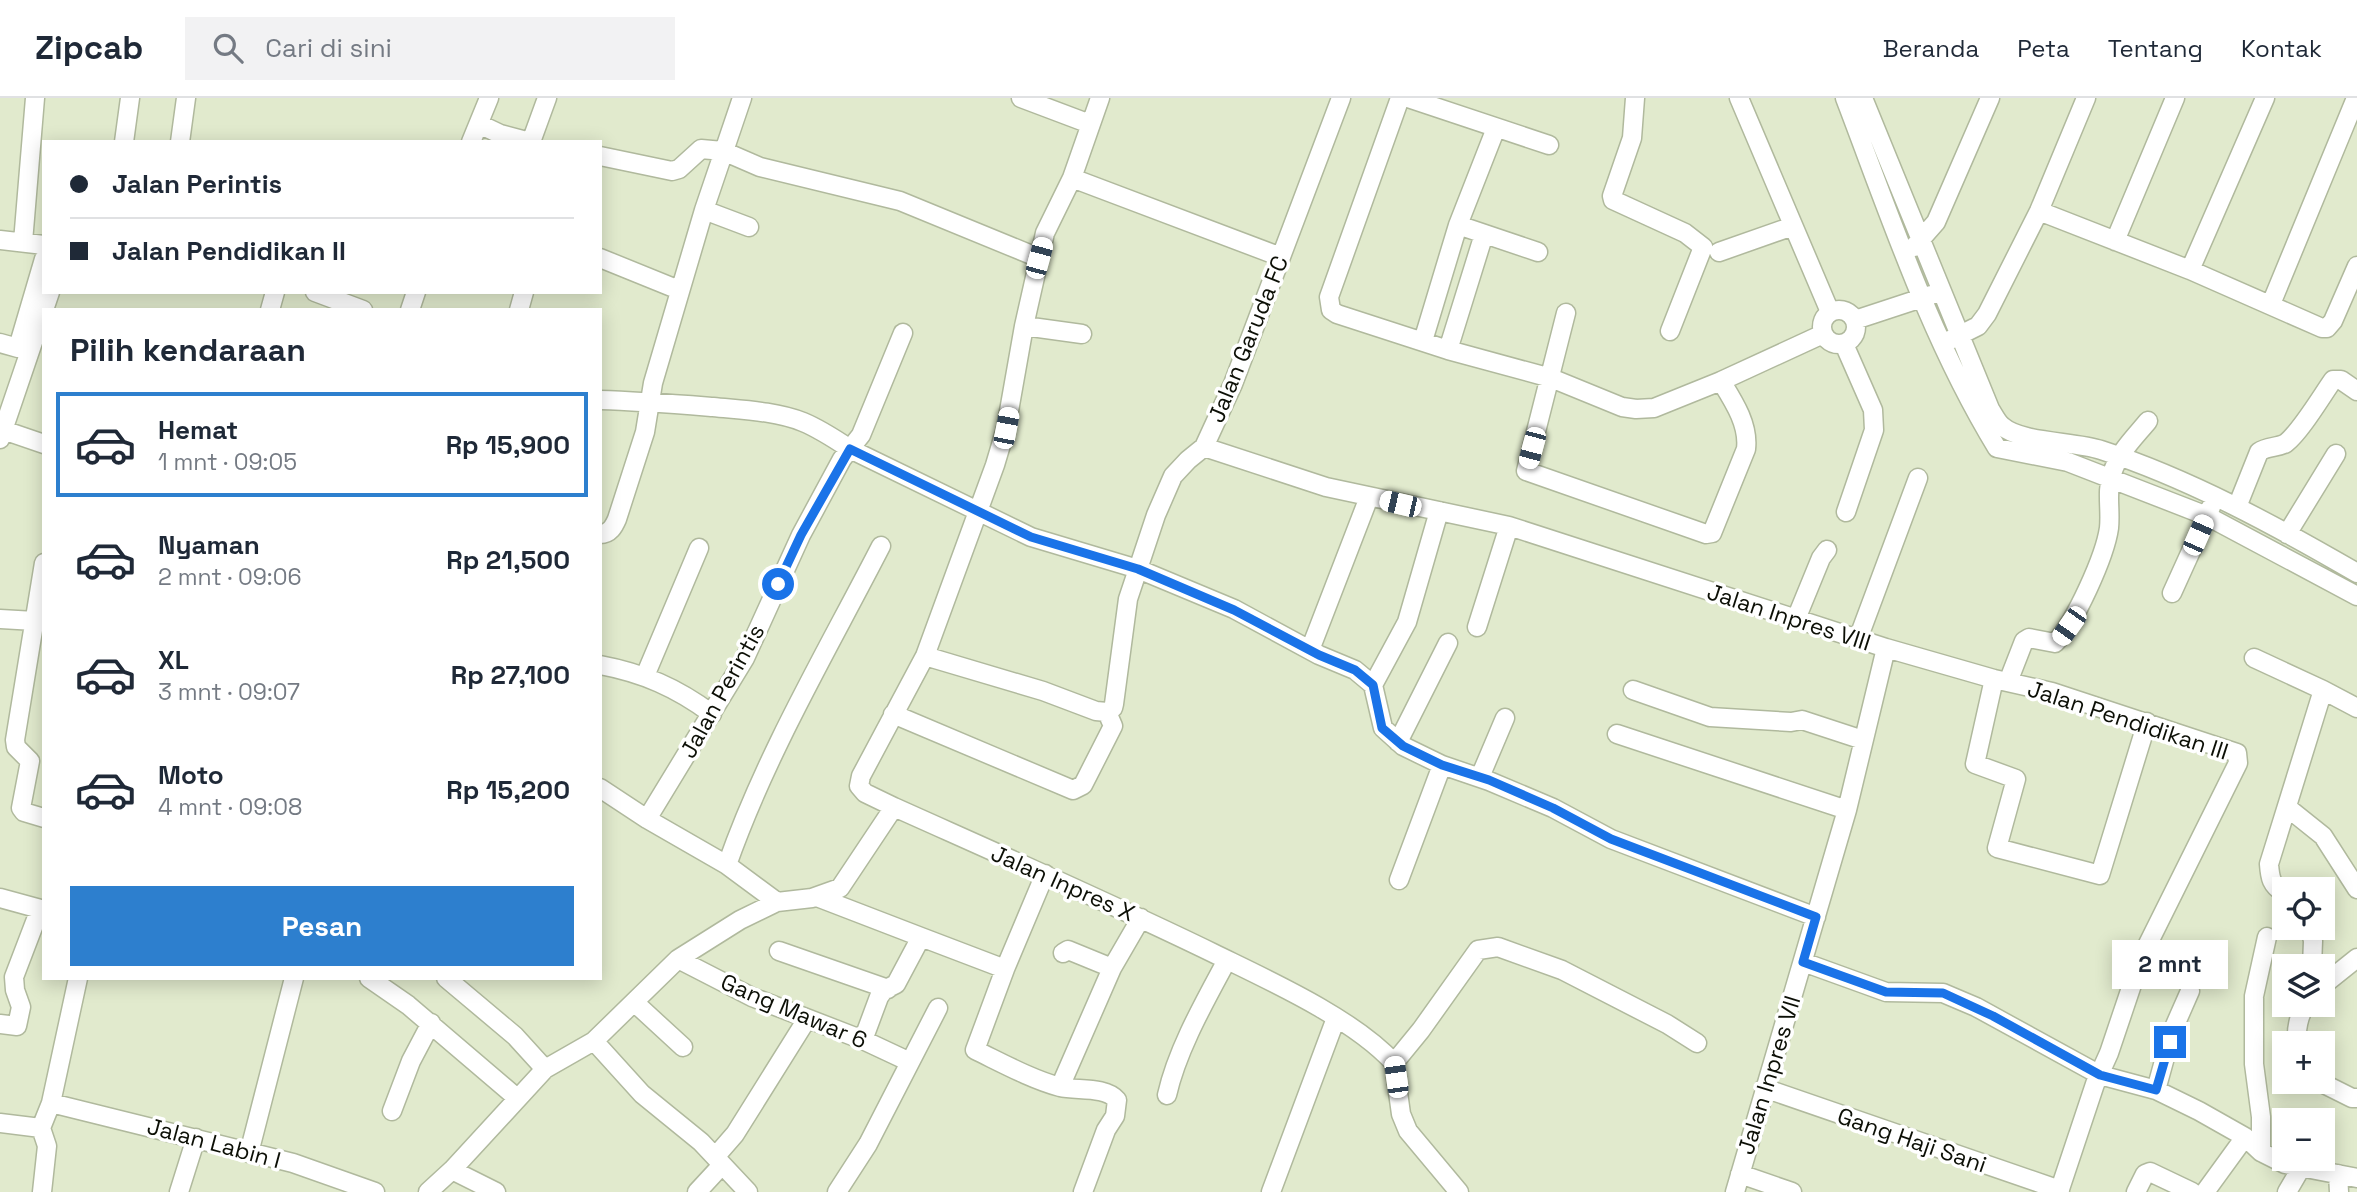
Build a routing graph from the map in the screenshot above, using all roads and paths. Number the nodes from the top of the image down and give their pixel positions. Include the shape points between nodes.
1 (35, 98) edge
2 (130, 98) edge
3 (186, 98) edge
4 (489, 98) edge
5 (547, 98) edge
6 (742, 98) edge
7 (1021, 98) edge
8 (1100, 98) edge
9 (1341, 98) edge
10 (1400, 98) edge
11 (1408, 98) edge
12 (1635, 98) edge
13 (1739, 98) edge
14 (1845, 98) edge
15 (1863, 98) edge
16 (1878, 98) edge
17 (1990, 98) edge
18 (2086, 98) edge
19 (2175, 98) edge
20 (2265, 98) edge
21 (2356, 98) edge
22 (1870, 115) junction
23 (479, 124) junction
24 (1090, 124) junction
25 (1496, 128) junction
26 (1859, 135) junction
27 (124, 140) edge
28 (180, 140) edge
29 (472, 140) edge
30 (523, 140) edge
31 (532, 140) edge
32 (1549, 145) dead end
33 (723, 151) junction
34 (602, 156) edge
35 (36, 166) edge
36 (1072, 178) junction
37 (704, 210) junction
38 (2039, 211) junction
39 (1458, 225) junction
40 (1793, 226) junction
41 (748, 228) dead end
42 (1485, 234) junction
43 (0, 240) edge
44 (1921, 240) junction
45 (2115, 242) junction
46 (23, 243) junction
47 (42, 245) edge
48 (1538, 251) dead end
49 (1719, 252) dead end
50 (1905, 255) junction
51 (1281, 257) junction
52 (1039, 258) junction
53 (602, 259) edge
54 (2357, 266) edge
55 (2190, 270) junction
56 (42, 273) edge
57 (680, 290) junction
58 (1941, 292) junction
59 (320, 294) edge
60 (1923, 298) junction
61 (2271, 304) junction
62 (358, 308) edge
63 (1830, 312) junction
64 (1566, 313) dead end
65 (42, 315) edge
66 (1855, 320) junction
67 (1024, 326) junction
68 (1670, 331) dead end
69 (903, 333) dead end
70 (1082, 334) dead end
71 (1823, 334) junction
72 (1960, 335) junction
73 (1423, 341) junction
74 (0, 343) edge
75 (1943, 343) junction
76 (1844, 344) junction
77 (31, 347) edge
78 (1448, 350) junction
79 (1551, 378) junction
80 (1721, 382) junction
81 (2357, 391) edge
82 (0, 400) edge
83 (602, 400) edge
84 (648, 401) junction
85 (2148, 421) dead end
86 (2, 435) edge
87 (42, 444) edge
88 (1204, 447) junction
89 (850, 449) junction
90 (2336, 454) dead end
91 (2118, 457) junction
92 (2110, 477) junction
93 (1918, 478) dead end
94 (1370, 497) junction
95 (2216, 498) junction
96 (2237, 507) junction
97 (978, 511) junction
98 (1439, 511) junction
99 (1846, 512) dead end
100 (2207, 516) junction
101 (1509, 526) junction
102 (602, 534) edge
103 (2287, 534) junction
104 (881, 546) dead end
105 (699, 548) dead end
106 (1827, 550) dead end
107 (1138, 569) junction
108 (2357, 573) edge
109 (42, 583) edge
110 (2172, 593) dead end
111 (2357, 596) edge
112 (0, 619) edge
113 (1796, 619) junction
114 (1477, 627) dead end
115 (37, 633) edge
116 (1858, 639) junction
117 (1448, 643) dead end
118 (1886, 648) junction
119 (1310, 650) junction
120 (925, 656) junction
121 (2254, 658) dead end
122 (602, 665) edge
123 (645, 676) junction
124 (2001, 681) junction
125 (1373, 685) junction
126 (1633, 690) dead end
127 (2323, 690) junction
128 (2357, 708) edge
129 (1107, 712) junction
130 (712, 714) junction
131 (893, 714) junction
132 (1504, 718) dead end
133 (2147, 722) junction
134 (1617, 734) dead end
135 (1863, 740) junction
136 (1398, 742) junction
137 (1442, 765) junction
138 (1480, 777) junction
139 (602, 789) edge
140 (894, 807) junction
141 (2288, 807) junction
142 (1847, 810) junction
143 (42, 817) edge
144 (647, 819) junction
145 (727, 866) junction
146 (1045, 874) junction
147 (1399, 880) dead end
148 (2272, 882) edge
149 (2357, 889) edge
150 (817, 897) junction
151 (0, 898) edge
152 (777, 902) junction
153 (42, 909) edge
154 (1816, 917) junction
155 (1141, 918) junction
156 (921, 937) junction
157 (2267, 937) dead end
158 (779, 951) dead end
159 (1063, 953) dead end
160 (2357, 958) edge
161 (678, 959) junction
162 (1227, 960) junction
163 (1803, 962) junction
164 (1112, 968) junction
165 (1005, 970) junction
166 (2335, 976) edge
167 (78, 980) edge
168 (293, 980) edge
169 (372, 980) edge
170 (453, 980) edge
171 (888, 989) junction
172 (2190, 991) dead end
173 (634, 1002) junction
174 (938, 1008) dead end
175 (807, 1018) junction
176 (1336, 1018) junction
177 (431, 1023) junction
178 (0, 1024) edge
179 (863, 1040) junction
180 (594, 1041) junction
181 (1697, 1043) dead end
182 (683, 1047) dead end
183 (910, 1062) junction
184 (1394, 1063) junction
185 (545, 1069) junction
186 (2100, 1075) junction
187 (1060, 1087) junction
188 (1764, 1088) junction
189 (2156, 1090) junction
190 (2335, 1090) edge
191 (1167, 1095) dead end
192 (517, 1098) junction
193 (2357, 1098) edge
194 (51, 1103) junction
195 (392, 1111) dead end
196 (0, 1123) edge
197 (41, 1128) junction
198 (2245, 1137) junction
199 (196, 1138) junction
200 (2261, 1152) junction
201 (249, 1153) junction
202 (2272, 1158) edge
203 (718, 1161) junction
204 (452, 1170) junction
205 (2299, 1171) edge
206 (2309, 1171) edge
207 (1740, 1174) junction
208 (2357, 1178) edge
209 (2339, 1183) edge
210 (2060, 1191) edge
211 (42, 1192) edge
212 (179, 1192) edge
213 (375, 1192) edge
214 (428, 1192) edge
215 (496, 1192) edge
216 (697, 1192) edge
217 (748, 1192) edge
218 (837, 1192) edge
219 (1083, 1192) edge
220 (1271, 1192) edge
221 (1459, 1192) edge
222 (1735, 1192) edge
223 (1792, 1192) edge
224 (2136, 1192) edge
225 (2192, 1192) edge
226 (2205, 1192) edge
227 (2287, 1192) edge

1 - 35 street
2 - 27 street
3 - 28 street
4 - 23 street
5 - 31 street
6 - 33 street
7 - 24 street
8 - 24 street, Jalan Inpres X
9 - 51 street, Jalan Garuda FC
10 - 73 street via 1329,304 1337,314
11 - 25 street
12 - 68 street via 1632,138 1613,200 1685,233 1703,247
13 - 40 street
14 - 26 street
15 - 22 street
16 - 22 street
17 - 44 street via 1936,222
18 - 38 street
19 - 45 street
20 - 55 street
21 - 61 street
22 - 26 street
22 - 44 street
23 - 29 street
23 - 30 street
24 - 36 street, Jalan Inpres X
25 - 32 street
25 - 39 street
26 - 50 street
33 - 34 street via 701,149 672,171
33 - 37 street
33 - 52 street via 760,167 900,201
35 - 46 street
36 - 51 street
36 - 52 street, Jalan Inpres X via 1045,233
37 - 41 street
37 - 57 street
38 - 45 street
38 - 72 street via 1987,314 1978,326
39 - 42 street
39 - 73 street
40 - 49 street
40 - 63 street
42 - 48 street
42 - 78 street
43 - 46 street
44 - 50 street
44 - 58 street
45 - 55 street
46 - 47 street
50 - 60 street
51 - 88 street, Jalan Garuda FC
52 - 67 street, Jalan Inpres X
53 - 57 street
54 - 61 street via 2327,328
55 - 61 street
56 - 77 street
57 - 84 street
58 - 60 street
58 - 72 street
59 - 62 street
60 - 66 street
60 - 75 street
63 - 66 street via 1849,312
63 - 71 street via 1821,326
64 - 79 street
65 - 77 street
66 - 76 street via 1852,339
67 - 70 street
67 - 97 street, Jalan Inpres X via 1006,428
69 - 89 street, Jalan Perintis via 861,435
71 - 76 street via 1828,341
71 - 80 street
72 - 75 street
72 - 91 street via 2001,425 2015,435 2099,449
73 - 78 street
74 - 77 street
75 - 92 street via 1997,448 2068,462
76 - 99 street via 1874,419
77 - 82 street
77 - 86 street
78 - 79 street
79 - 80 street via 1636,410 1654,408
79 - 80 street via 1526,471 1706,534 1716,526 1747,441 1734,402
81 - 96 street via 2333,380 2285,444 2259,452
83 - 84 street
84 - 89 street via 762,412 801,422
84 - 102 street via 645,432 614,527
85 - 91 street
86 - 87 street
88 - 94 street, Jalan Inpres VIII
88 - 107 street, Jalan Garuda FC via 1173,476
89 - 97 street
89 - 130 street, Jalan Perintis via 801,535 745,658
90 - 103 street
91 - 92 street
91 - 95 street
92 - 100 street
92 - 124 street via 2109,528 2088,589 2069,626 2055,643 2024,640
93 - 116 street
94 - 98 street, Jalan Inpres VIII
94 - 119 street
95 - 96 street
95 - 100 street
96 - 103 street
97 - 107 street via 1031,537
97 - 120 street, Jalan Inpres X
98 - 101 street, Jalan Inpres VIII
98 - 125 street via 1406,622
100 - 110 street
100 - 111 street
101 - 113 street, Jalan Inpres VIII
101 - 114 street
103 - 108 street
104 - 145 street via 775,750
105 - 123 street
106 - 113 street
107 - 119 street via 1234,610
107 - 129 street, Jalan Garuda FC via 1128,599 1114,704
109 - 115 street
112 - 115 street
113 - 116 street, Jalan Inpres VIII
115 - 143 street via 15,740 30,761 20,805 24,812
116 - 118 street, Jalan Inpres VIII
117 - 136 street
118 - 124 street, Jalan Pendidikan III
118 - 135 street, Jalan Inpres VIII
119 - 125 street via 1355,670
120 - 129 street
120 - 131 street, Jalan Inpres X
121 - 127 street
122 - 123 street
123 - 130 street via 686,694
124 - 133 street, Jalan Pendidikan III
124 - 133 street via 1975,764 2016,779 1997,848 2100,875
125 - 136 street via 1382,728
126 - 135 street via 1710,717 1802,720
127 - 128 street
127 - 141 street
129 - 131 street, Jalan Garuda FC via 1113,726 1083,785 1073,790
130 - 144 street, Jalan Perintis
131 - 140 street, Jalan Inpres X via 859,786
132 - 138 street
133 - 186 street, Jalan Pendidikan III via 2227,748 2237,753 2238,763 2141,958
134 - 142 street
135 - 142 street, Jalan Inpres VIII
136 - 137 street
137 - 138 street
137 - 147 street
138 - 154 street via 1611,839
139 - 144 street
140 - 146 street, Jalan Inpres X
140 - 150 street via 840,888
141 - 148 street via 2269,864
141 - 149 street via 2323,836
142 - 154 street, Jalan Inpres VIII
144 - 145 street
145 - 152 street
146 - 155 street, Jalan Inpres X
146 - 165 street
150 - 152 street
150 - 156 street
151 - 153 street
152 - 161 street via 740,919
153 - 178 street via 14,977 21,1007 17,1026
154 - 163 street, Jalan Inpres VII
155 - 162 street, Jalan Inpres X
155 - 164 street
156 - 165 street
156 - 171 street via 896,984
157 - 200 street via 2254,1007
158 - 171 street
159 - 164 street via 1069,950
160 - 166 street
161 - 173 street
161 - 175 street, Gang Mawar 6 via 752,997
162 - 176 street, Jalan Inpres X
162 - 191 street via 1191,1031
163 - 186 street via 1886,992 1943,993
163 - 188 street, Jalan Inpres VII
164 - 187 street
165 - 187 street via 975,1050
167 - 194 street
168 - 201 street
169 - 177 street
170 - 185 street
171 - 179 street via 879,997
172 - 189 street via 2172,1032
173 - 180 street
173 - 182 street
174 - 183 street
175 - 179 street, Gang Mawar 6
175 - 203 street
176 - 184 street, Jalan Inpres X
176 - 220 street
177 - 192 street
177 - 195 street
179 - 183 street, Gang Mawar 6
180 - 185 street
180 - 203 street via 642,1094
181 - 184 street via 1562,970 1498,947 1478,950
183 - 218 street via 868,1144
184 - 221 street via 1408,1131
185 - 192 street
186 - 189 street
186 - 210 street, Jalan Pendidikan III
187 - 219 street via 1105,1093 1117,1100 1115,1116
188 - 207 street, Jalan Inpres VII
188 - 210 street, Gang Haji Sani
189 - 198 street
190 - 193 street
192 - 204 street
194 - 197 street
194 - 199 street, Jalan Labin I
196 - 197 street
197 - 211 street via 47,1146
198 - 200 street
198 - 226 street
199 - 201 street, Jalan Labin I
199 - 212 street
200 - 202 street
201 - 213 street, Jalan Labin I
203 - 216 street
203 - 217 street
204 - 214 street
204 - 215 street
205 - 227 street
206 - 209 street
207 - 222 street, Jalan Inpres VII
207 - 223 street
208 - 209 street
224 - 225 street via 2150,1172

